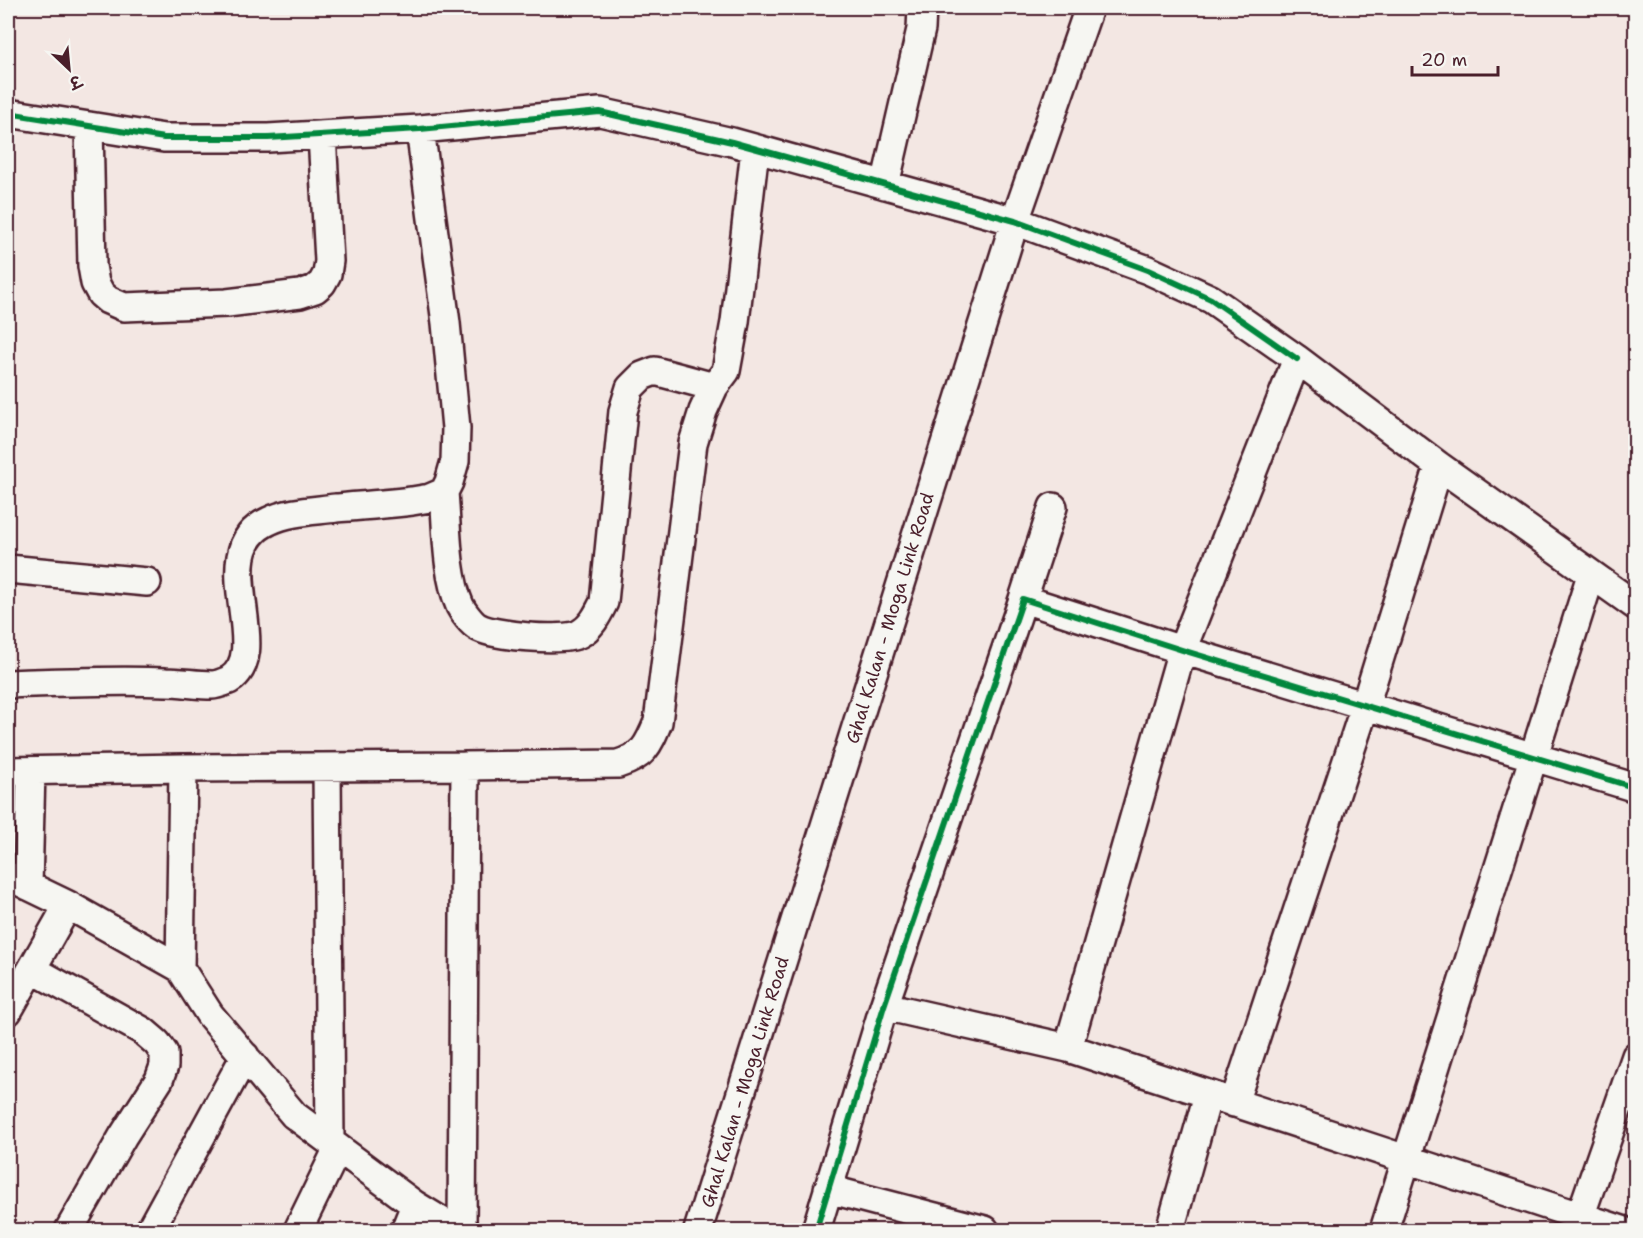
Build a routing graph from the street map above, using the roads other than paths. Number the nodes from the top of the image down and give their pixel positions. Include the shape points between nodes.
1 (922, 8) edge
2 (1089, 8) edge
3 (8, 113) edge
4 (89, 126) junction
5 (420, 129) junction
6 (322, 135) junction
7 (755, 149) junction
8 (885, 185) junction
9 (1015, 221) junction
10 (1297, 359) junction
11 (714, 387) junction
12 (1439, 466) junction
13 (444, 492) junction
14 (1053, 507) dead end
15 (8, 569) edge
16 (1591, 575) junction
17 (147, 582) dead end
18 (1023, 599) junction
19 (1635, 606) edge
20 (1182, 651) junction
21 (8, 684) edge
22 (1365, 706) junction
23 (1534, 756) junction
24 (465, 766) junction
25 (183, 768) junction
26 (327, 768) junction
27 (19, 771) edge
28 (1635, 788) edge
29 (18, 881) edge
30 (68, 905) junction
31 (180, 968) junction
32 (32, 969) junction
33 (884, 1006) junction
34 (8, 1011) edge
35 (1068, 1048) junction
36 (245, 1056) junction
37 (1635, 1056) edge
38 (1208, 1095) junction
39 (1234, 1103) junction
40 (334, 1145) junction
41 (1405, 1160) junction
42 (828, 1190) junction
43 (416, 1205) junction
44 (1580, 1217) junction
45 (69, 1230) edge
46 (150, 1230) edge
47 (298, 1230) edge
48 (405, 1230) edge
49 (456, 1230) edge
50 (462, 1230) edge
51 (698, 1230) edge
52 (816, 1230) edge
53 (985, 1230) edge
54 (1170, 1230) edge
55 (1384, 1230) edge
56 (1620, 1230) edge

1 - 8 street via 921,28
2 - 9 street, Ghal Kalan - Moga Link Road
3 - 4 street
4 - 6 street via 164,138
4 - 6 street via 95,284 108,300 124,307 227,303 300,294 322,283 329,261
5 - 6 street
5 - 7 street via 600,112
5 - 13 street via 456,428 455,461
7 - 8 street
7 - 11 street via 735,322 726,370
8 - 9 street
9 - 10 street via 1148,270 1211,300
9 - 51 street, Ghal Kalan - Moga Link Road
10 - 12 street
10 - 20 street
11 - 13 street via 655,371 642,376 630,388 623,411 604,602 594,621 578,634 551,638 506,634 478,627 461,609 452,582
11 - 24 street via 693,443 658,722 645,750 618,764
12 - 16 street
12 - 22 street
13 - 21 street via 412,501 301,512 268,521 254,531 242,547 242,667 229,679 214,685 100,681
14 - 18 street
15 - 17 street
16 - 19 street
16 - 23 street
18 - 20 street
18 - 33 street
20 - 22 street
20 - 35 street
22 - 23 street
22 - 39 street
23 - 28 street
23 - 41 street
24 - 26 street
24 - 50 street
25 - 26 street
25 - 27 street
25 - 31 street
26 - 40 street
27 - 29 street
29 - 30 street
30 - 31 street
30 - 32 street
31 - 36 street via 210,1014
32 - 34 street
32 - 45 street via 143,1031 164,1053 159,1080
33 - 35 street
33 - 42 street
35 - 38 street
36 - 40 street via 294,1114
36 - 46 street
37 - 44 street
38 - 39 street
38 - 54 street
39 - 41 street
40 - 43 street
40 - 47 street
41 - 44 street
41 - 55 street
42 - 52 street
42 - 53 street
43 - 48 street
43 - 49 street
44 - 56 street

